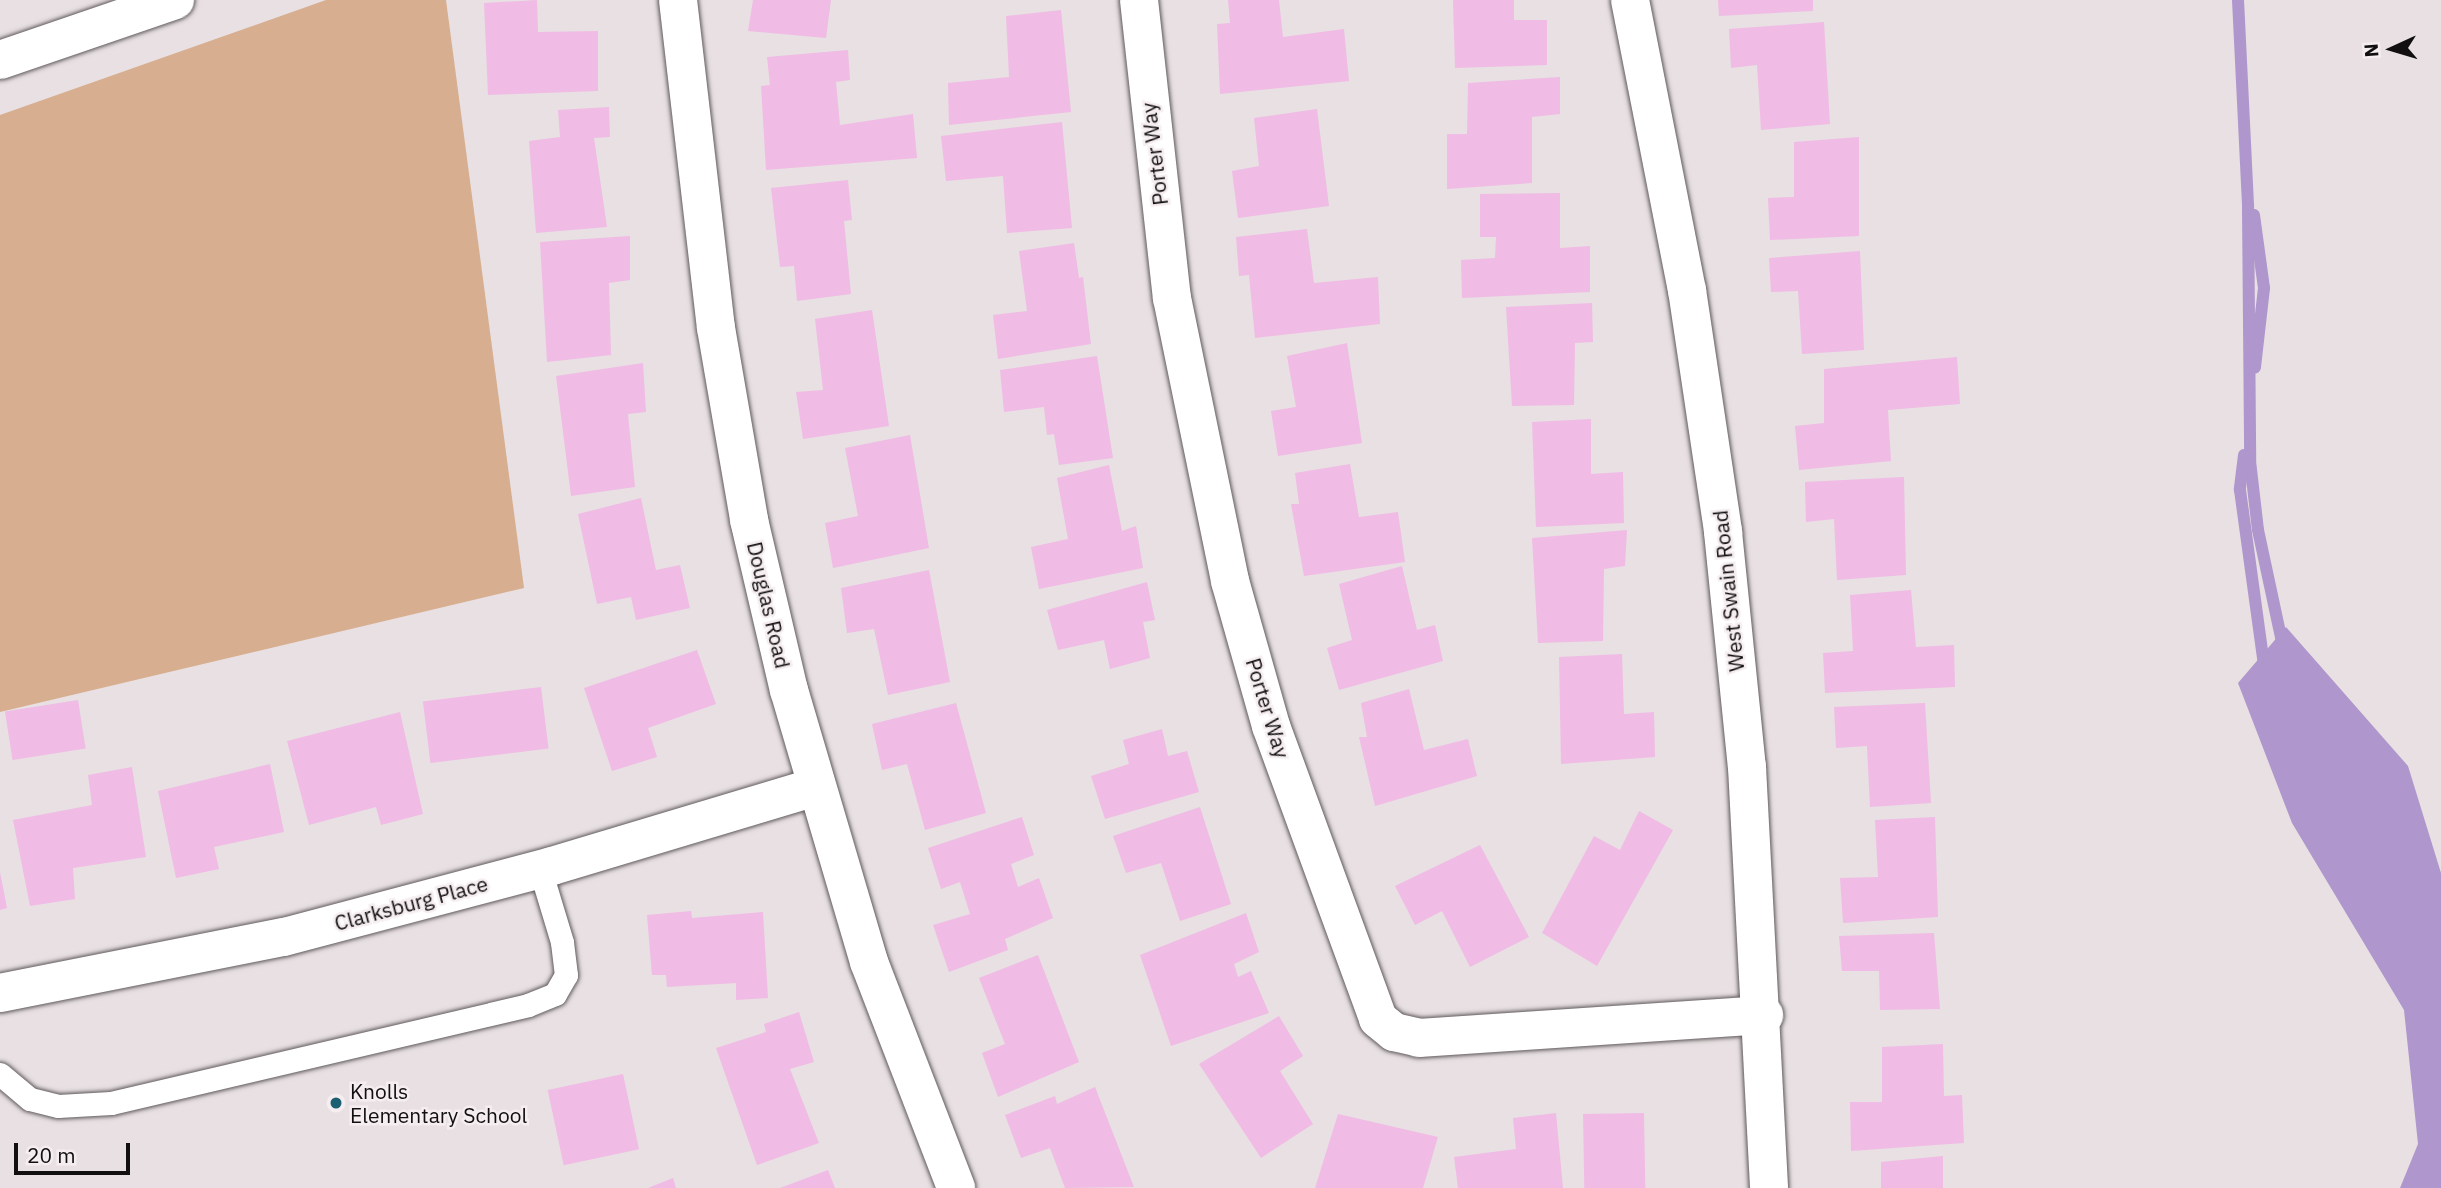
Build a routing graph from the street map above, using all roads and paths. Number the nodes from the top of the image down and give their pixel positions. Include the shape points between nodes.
1 (175, 0) edge
2 (678, 0) edge
3 (1139, 0) edge
4 (1630, 0) edge
5 (0, 60) edge
6 (815, 787) junction
7 (541, 869) junction
8 (0, 993) edge
9 (1763, 1015) junction
10 (0, 1074) edge
11 (956, 1188) edge
12 (1769, 1188) edge

1 - 5 street
2 - 6 street, Douglas Road via 720,355 750,520
3 - 9 street, Porter Way via 1172,298 1230,581 1271,726 1378,1019 1394,1032 1419,1038
4 - 9 street, West Swain Road via 1686,290 1723,532 1747,767
6 - 7 street, Clarksburg Place
6 - 11 street, Douglas Road via 869,962
7 - 8 street, Clarksburg Place via 284,937
7 - 10 lane via 562,942 566,975 555,994 528,1005 101,1104 58,1106 30,1099
9 - 12 street, West Swain Road

